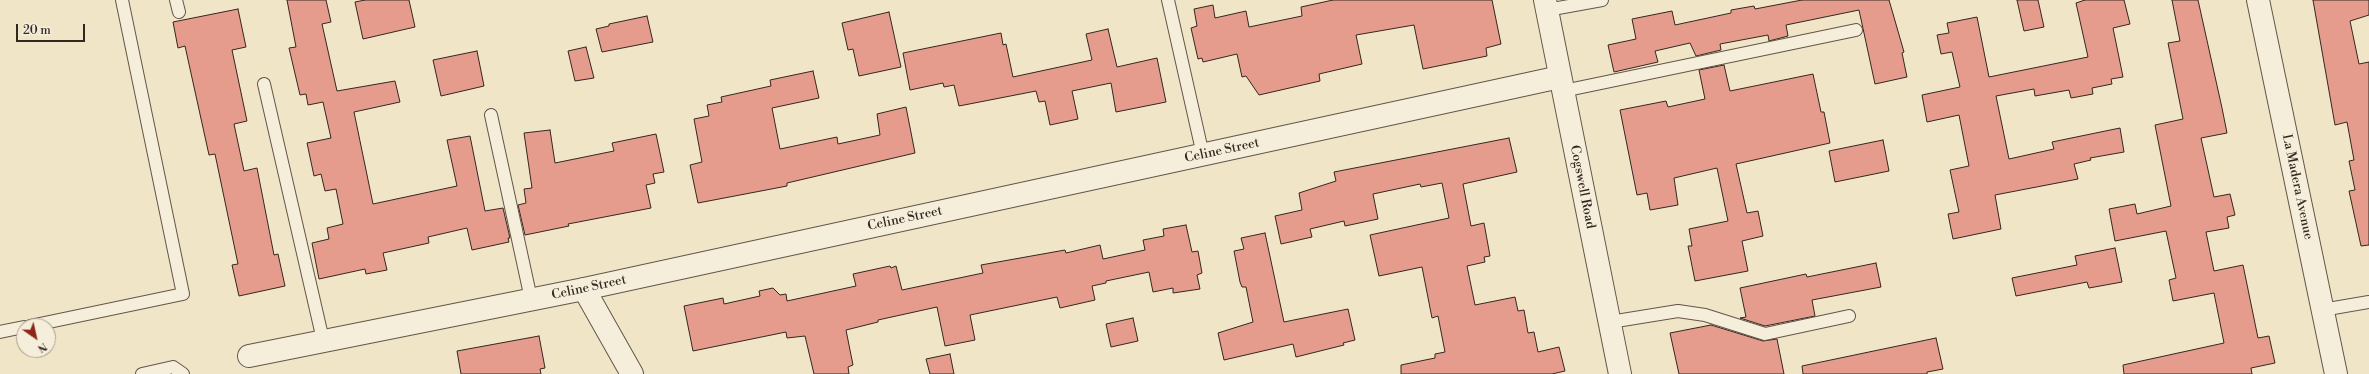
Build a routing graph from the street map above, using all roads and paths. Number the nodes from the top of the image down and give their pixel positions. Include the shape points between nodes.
1 (122, 0) edge
2 (1168, 0) edge
3 (1602, 0) edge
4 (2258, 0) edge
5 (1546, 5) edge
6 (1856, 30) dead end
7 (264, 84) dead end
8 (1562, 84) junction
9 (490, 115) dead end
10 (1203, 155) junction
11 (584, 289) junction
12 (531, 299) junction
13 (2369, 302) edge
14 (2322, 310) junction
15 (1849, 316) dead end
16 (56, 321) edge
17 (1610, 322) junction
18 (16, 329) edge
19 (0, 332) edge
20 (323, 340) junction
21 (249, 356) dead end
22 (142, 374) edge
23 (183, 374) edge
24 (632, 374) edge
25 (1620, 374) edge
26 (2336, 374) edge

1 - 16 lane via 183,294
2 - 10 lane
3 - 5 lane
4 - 14 street, La Madera Avenue
5 - 8 street, Cogswell Road
6 - 8 lane
7 - 20 lane
8 - 10 street, Celine Street
8 - 17 street, Cogswell Road
9 - 12 lane
10 - 11 street, Celine Street
11 - 12 street, Celine Street
11 - 24 street
12 - 20 street, Celine Street
13 - 14 lane
14 - 26 street, La Madera Avenue
15 - 17 lane via 1765,334 1704,314 1678,311
17 - 25 street, Cogswell Road
18 - 19 lane
20 - 21 street, Celine Street
22 - 23 lane via 173,367

